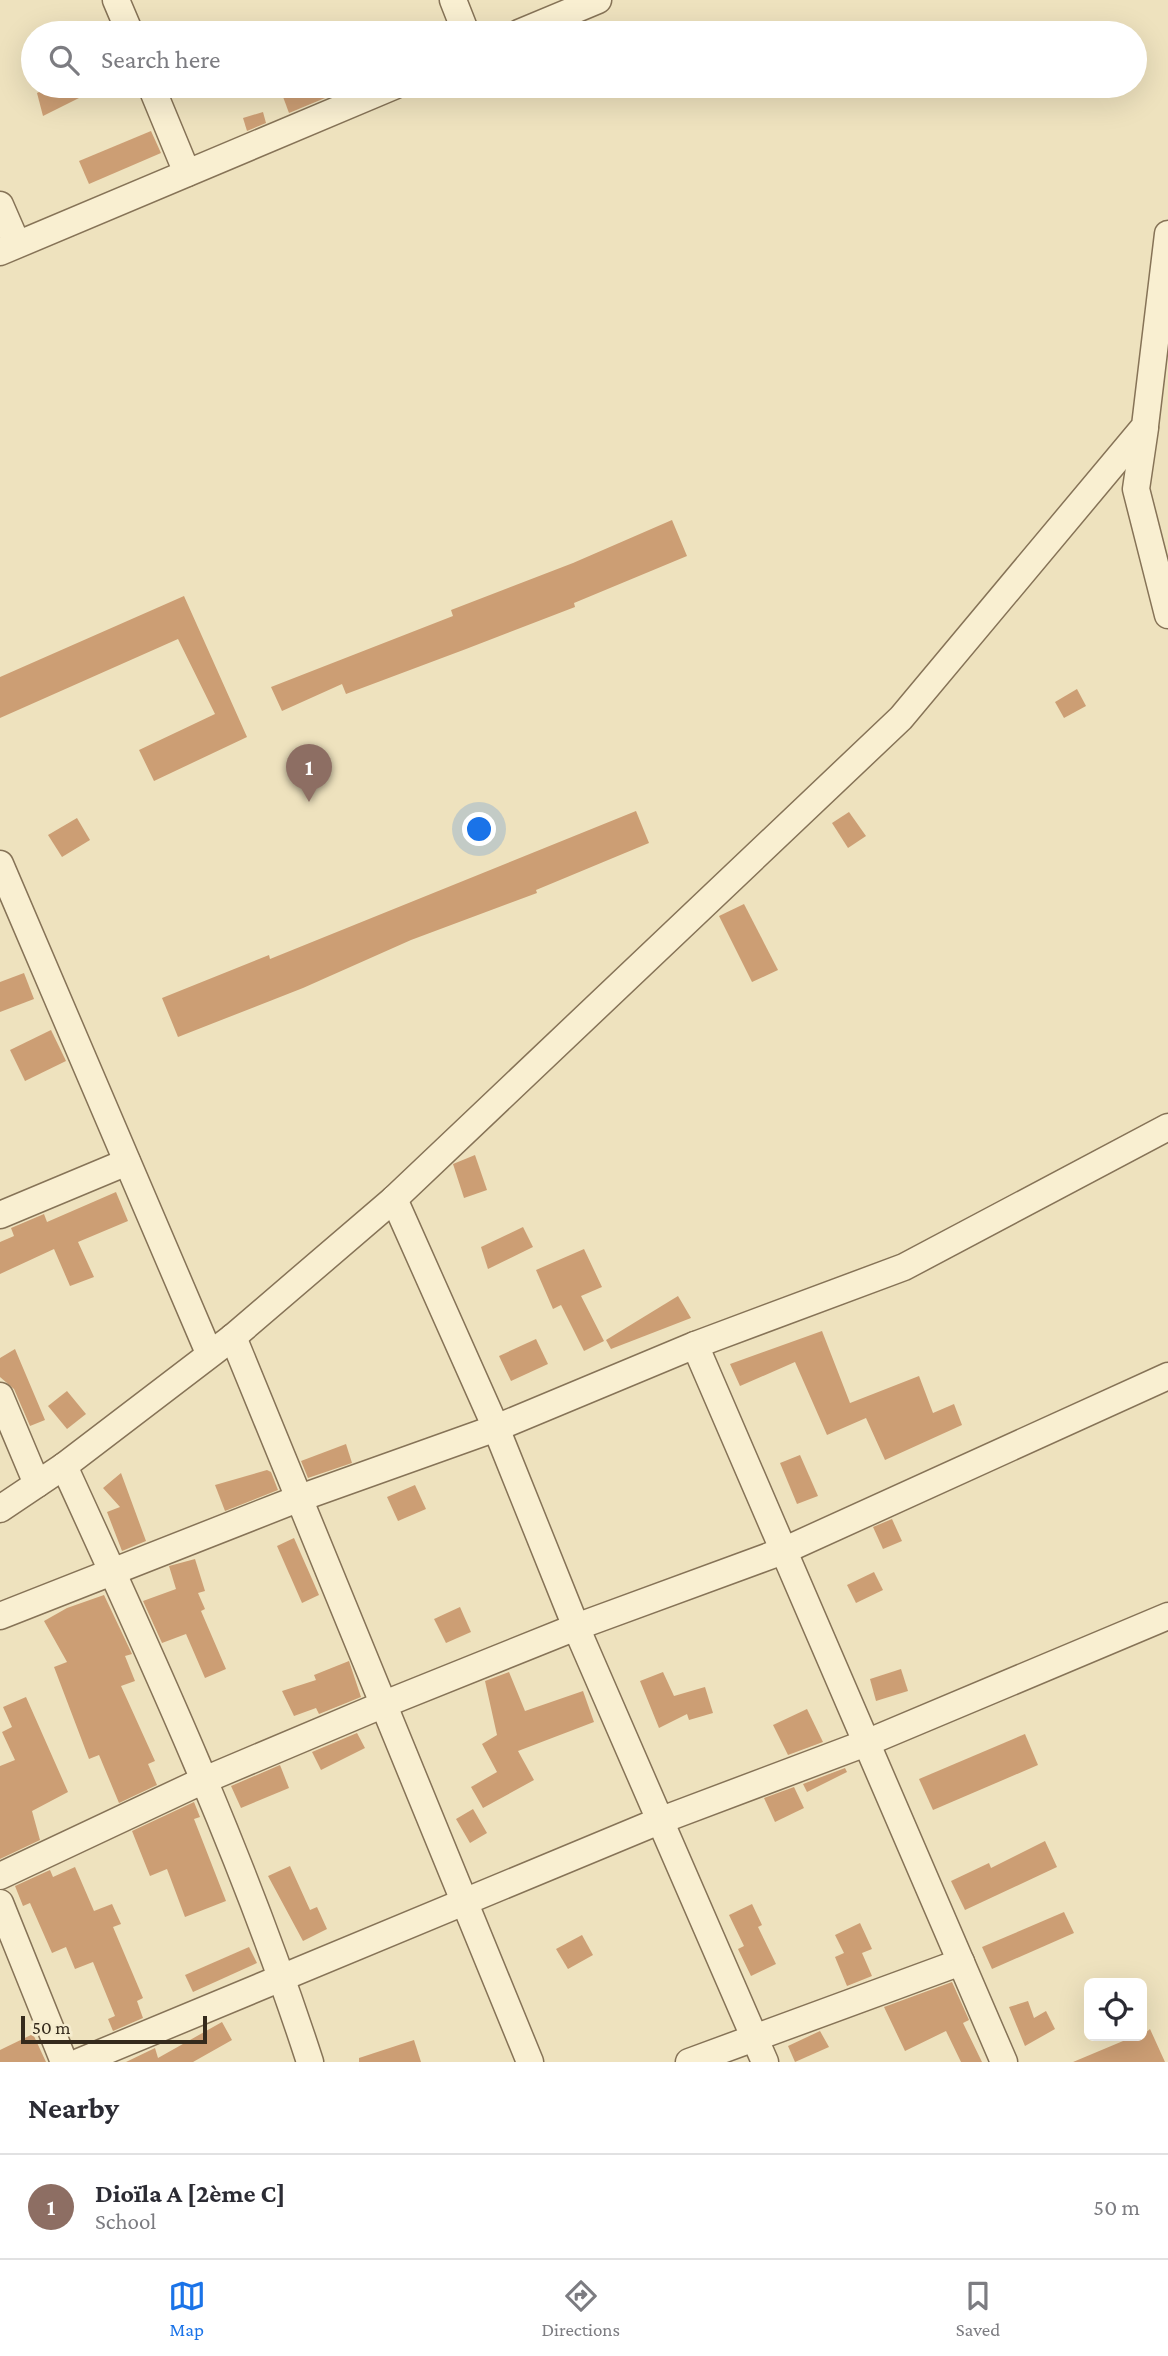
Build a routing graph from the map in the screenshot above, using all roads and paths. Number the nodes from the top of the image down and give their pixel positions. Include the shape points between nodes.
1 (116, 0) edge
2 (453, 0) edge
3 (598, 0) edge
4 (125, 21) edge
5 (461, 21) edge
6 (548, 21) edge
7 (156, 98) edge
8 (365, 98) edge
9 (187, 173) junction
10 (0, 205) edge
11 (1168, 234) edge
12 (8, 248) edge
13 (1145, 426) junction
14 (1168, 615) edge
15 (1, 870) edge
16 (1168, 1127) edge
17 (127, 1161) junction
18 (394, 1199) junction
19 (0, 1215) edge
20 (233, 1337) junction
21 (695, 1345) junction
22 (209, 1353) junction
23 (1168, 1376) edge
24 (0, 1396) edge
25 (496, 1428) junction
26 (64, 1466) junction
27 (37, 1484) junction
28 (300, 1498) junction
29 (0, 1508) edge
30 (783, 1551) junction
31 (113, 1572) junction
32 (0, 1616) edge
33 (1168, 1616) edge
34 (576, 1627) junction
35 (382, 1705) junction
36 (866, 1743) junction
37 (202, 1781) junction
38 (659, 1821) junction
39 (0, 1876) edge
40 (0, 1903) edge
41 (465, 1903) junction
42 (961, 1962) junction
43 (283, 1978) junction
44 (754, 2036) junction
45 (64, 2062) edge
46 (79, 2062) edge
47 (310, 2062) edge
48 (530, 2062) edge
49 (689, 2062) edge
50 (765, 2062) edge
51 (1003, 2062) edge

1 - 4 street
2 - 5 street
3 - 6 street
7 - 9 street
8 - 9 street
9 - 12 street
10 - 12 street
11 - 13 street
13 - 14 street via 1136,489
13 - 18 street via 901,718
15 - 17 street
16 - 21 street via 904,1267
17 - 19 street
17 - 22 street
18 - 20 street
18 - 25 street
20 - 22 street
20 - 28 street
21 - 25 street
21 - 30 street
22 - 26 street
23 - 30 street
24 - 27 street
25 - 28 street
25 - 34 street
26 - 27 street
26 - 31 street
27 - 29 street
28 - 31 street
28 - 35 street
30 - 34 street
30 - 36 street
31 - 32 street
31 - 37 street
33 - 36 street
34 - 35 street
34 - 38 street
35 - 37 street
35 - 41 street
36 - 38 street
36 - 42 street
37 - 39 street
37 - 43 street
38 - 41 street
38 - 44 street
40 - 45 street
41 - 43 street
41 - 48 street
42 - 44 street
42 - 51 street
43 - 46 street
43 - 47 street
44 - 49 street
44 - 50 street

